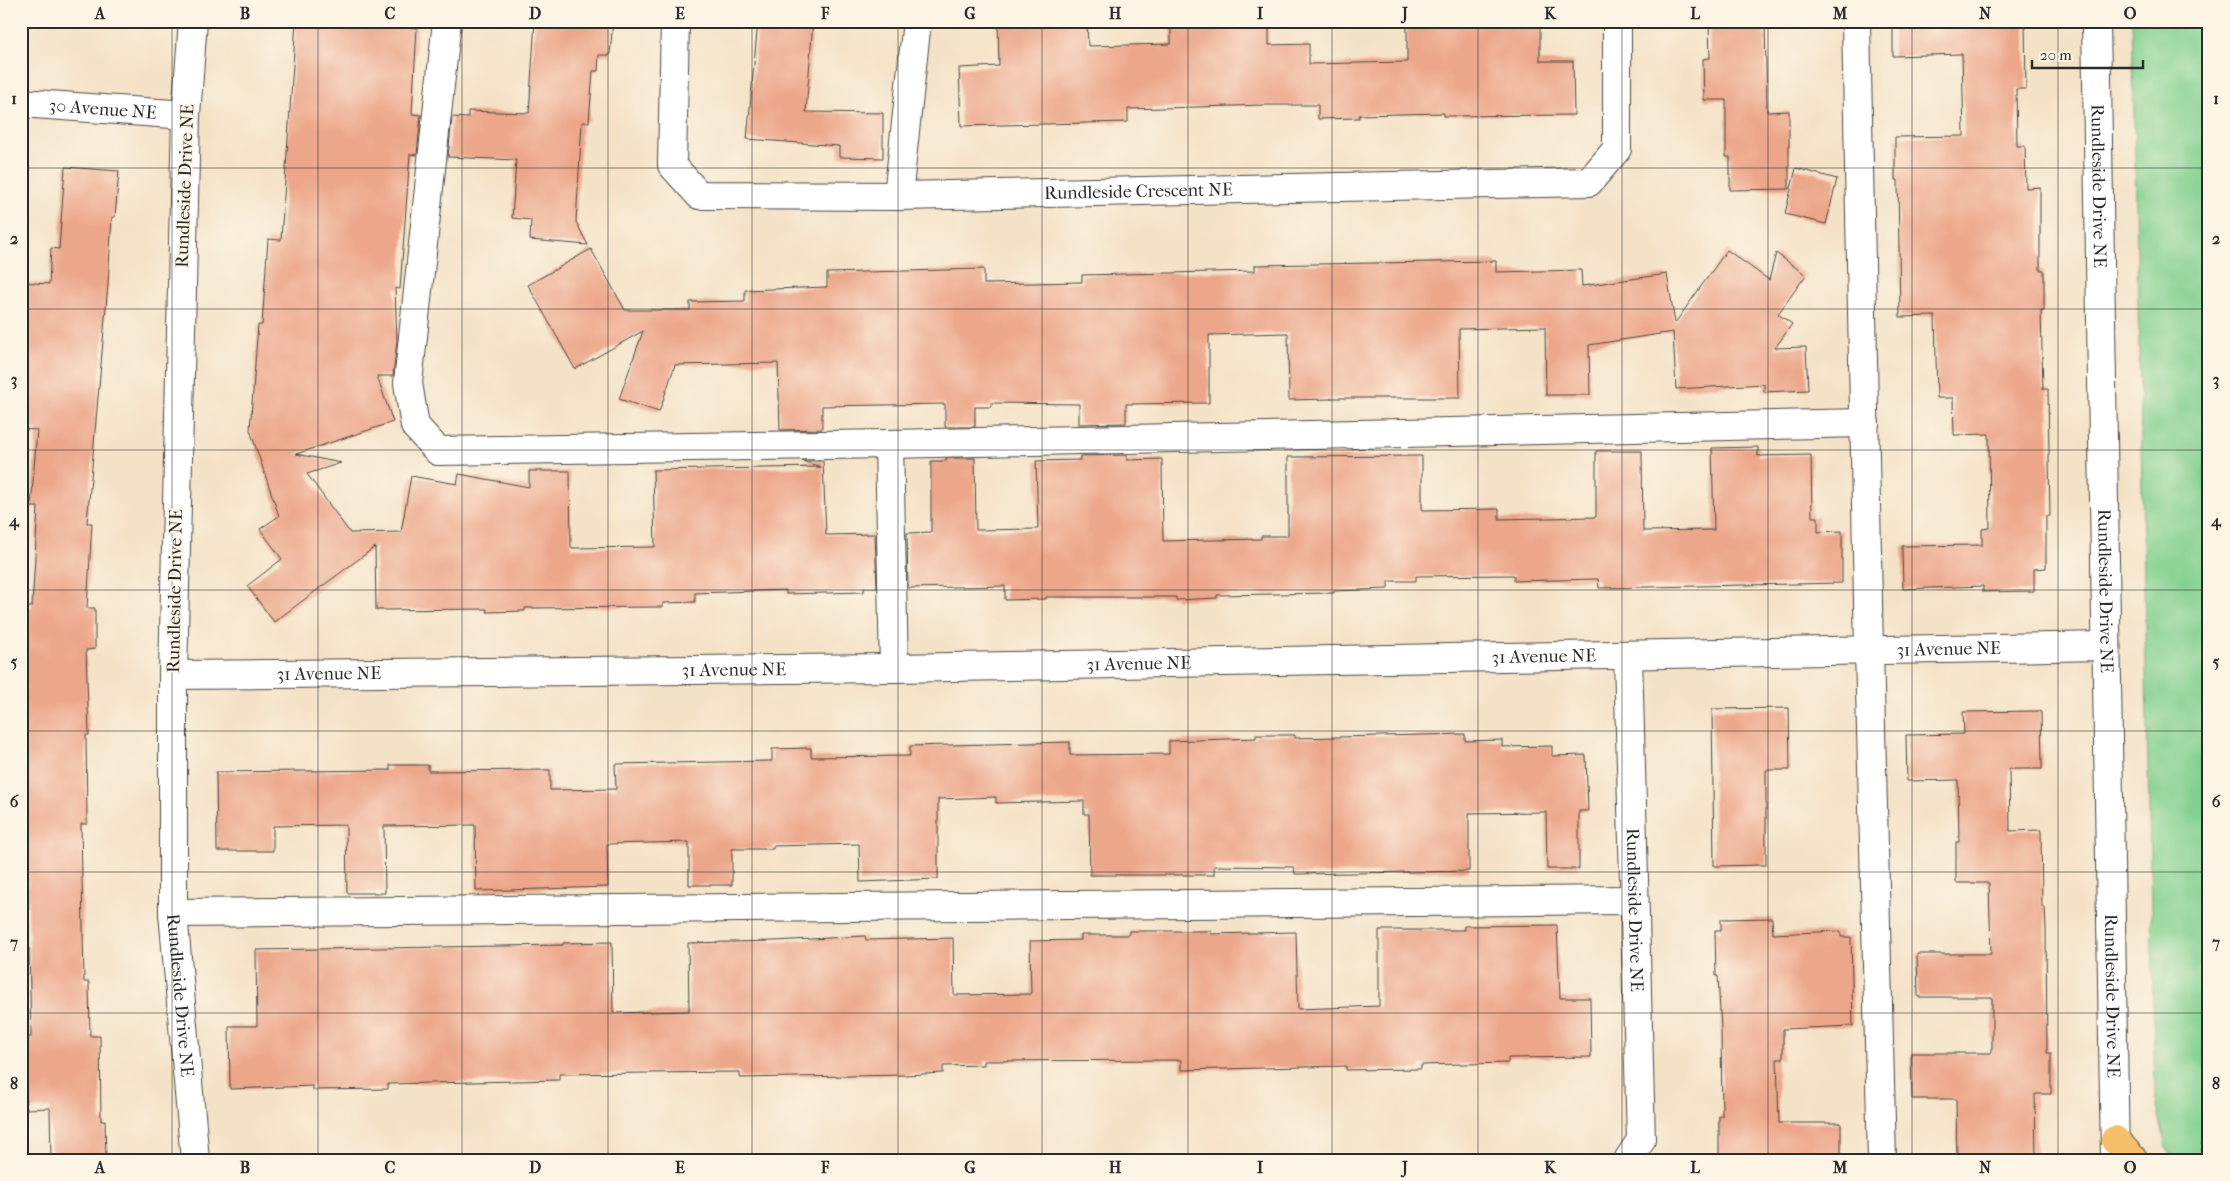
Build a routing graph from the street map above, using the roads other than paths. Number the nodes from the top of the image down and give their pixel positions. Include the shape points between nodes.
1 (193, 21) edge
2 (447, 21) edge
3 (675, 21) edge
4 (917, 21) edge
5 (1616, 21) edge
6 (1856, 21) edge
7 (2096, 21) edge
8 (21, 102) edge
9 (186, 115) junction
10 (898, 196) junction
11 (1865, 423) junction
12 (889, 444) junction
13 (2105, 646) junction
14 (1869, 650) junction
15 (1628, 656) junction
16 (894, 668) junction
17 (173, 675) junction
18 (1634, 900) junction
19 (173, 913) junction
20 (2115, 1150) edge
21 (195, 1160) edge
22 (1628, 1160) edge
23 (1882, 1160) edge
24 (2134, 1160) edge

1 - 9 street, Rundleside Drive NE
2 - 12 street via 408,383 415,426 438,451
3 - 10 street, Rundleside Crescent NE via 672,165 699,195
4 - 10 street
5 - 10 street, Rundleside Crescent NE via 1617,149 1589,182
6 - 11 street
7 - 13 street, Rundleside Drive NE
8 - 9 street, 30 Avenue NE
9 - 17 street, Rundleside Drive NE
11 - 12 street
11 - 14 street
12 - 16 street
13 - 14 street, 31 Avenue NE
13 - 20 street, Rundleside Drive NE
14 - 15 street, 31 Avenue NE
14 - 23 street
15 - 16 street, 31 Avenue NE
15 - 18 street, Rundleside Drive NE
16 - 17 street, 31 Avenue NE
17 - 19 street, Rundleside Drive NE
18 - 19 street
18 - 22 street, Rundleside Drive NE via 1641,1140
19 - 21 street, Rundleside Drive NE
20 - 24 main road

